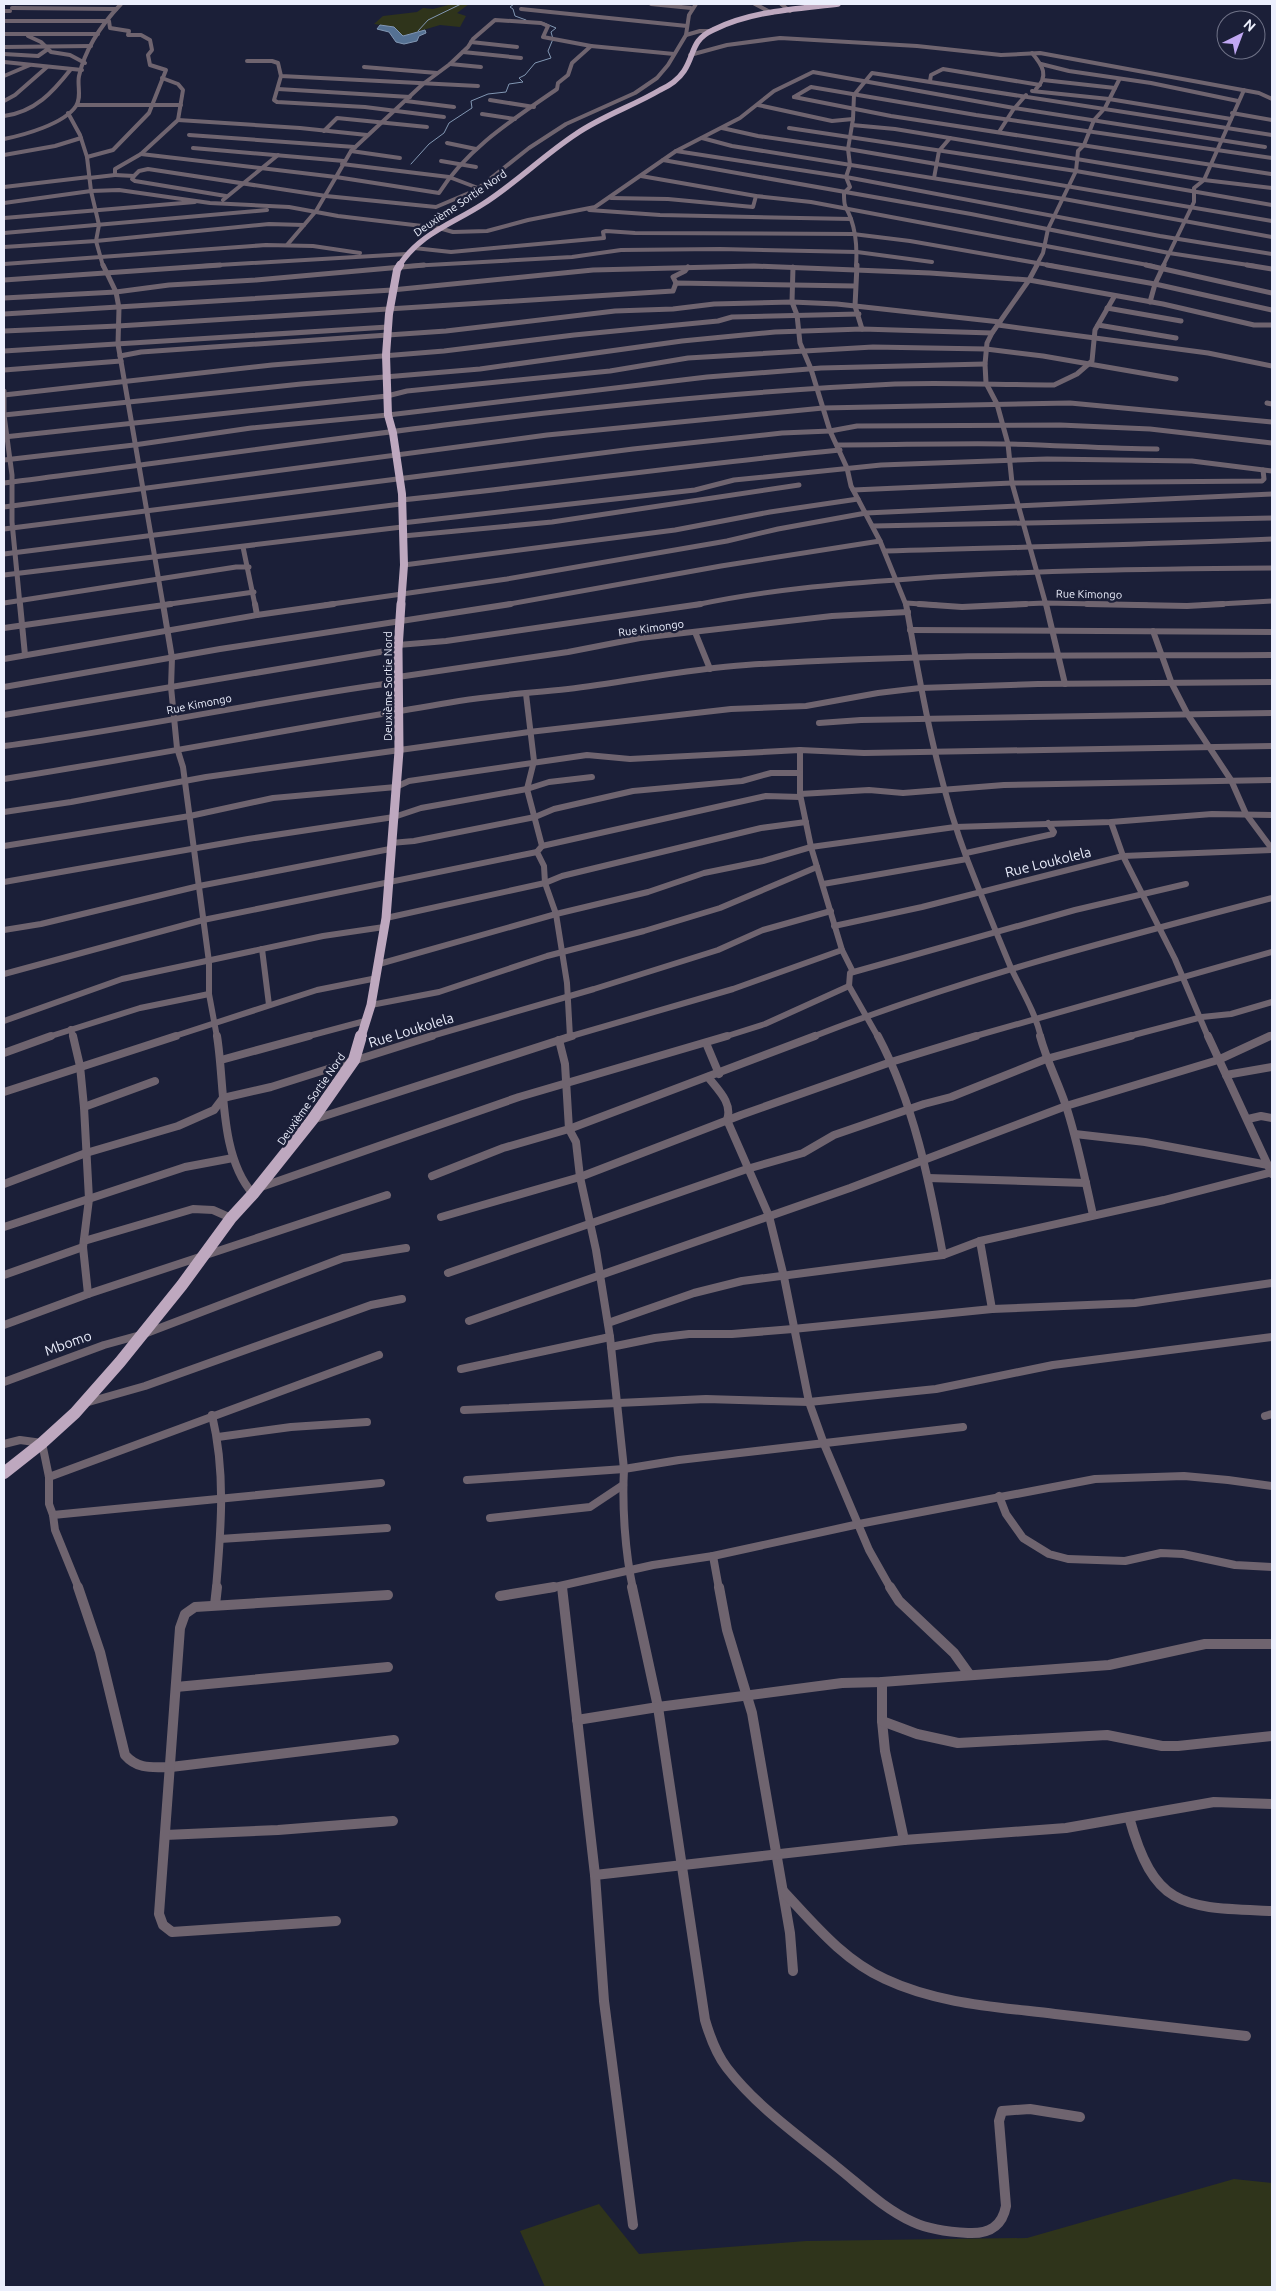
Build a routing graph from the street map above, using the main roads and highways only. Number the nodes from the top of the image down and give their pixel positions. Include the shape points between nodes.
1 (832, 4) edge
2 (803, 6) edge
3 (4, 1473) edge

1 - 2 main road, Deuxième Sortie Nord
2 - 3 main road, Deuxième Sortie Nord via 738,20 712,30 696,42 679,77 661,90 577,133 493,197 439,228 411,251 397,270 390,309 386,377 388,415 400,480 404,566 398,647 399,751 385,923 377,978 354,1060 312,1120 256,1191 230,1218 144,1334 85,1403

